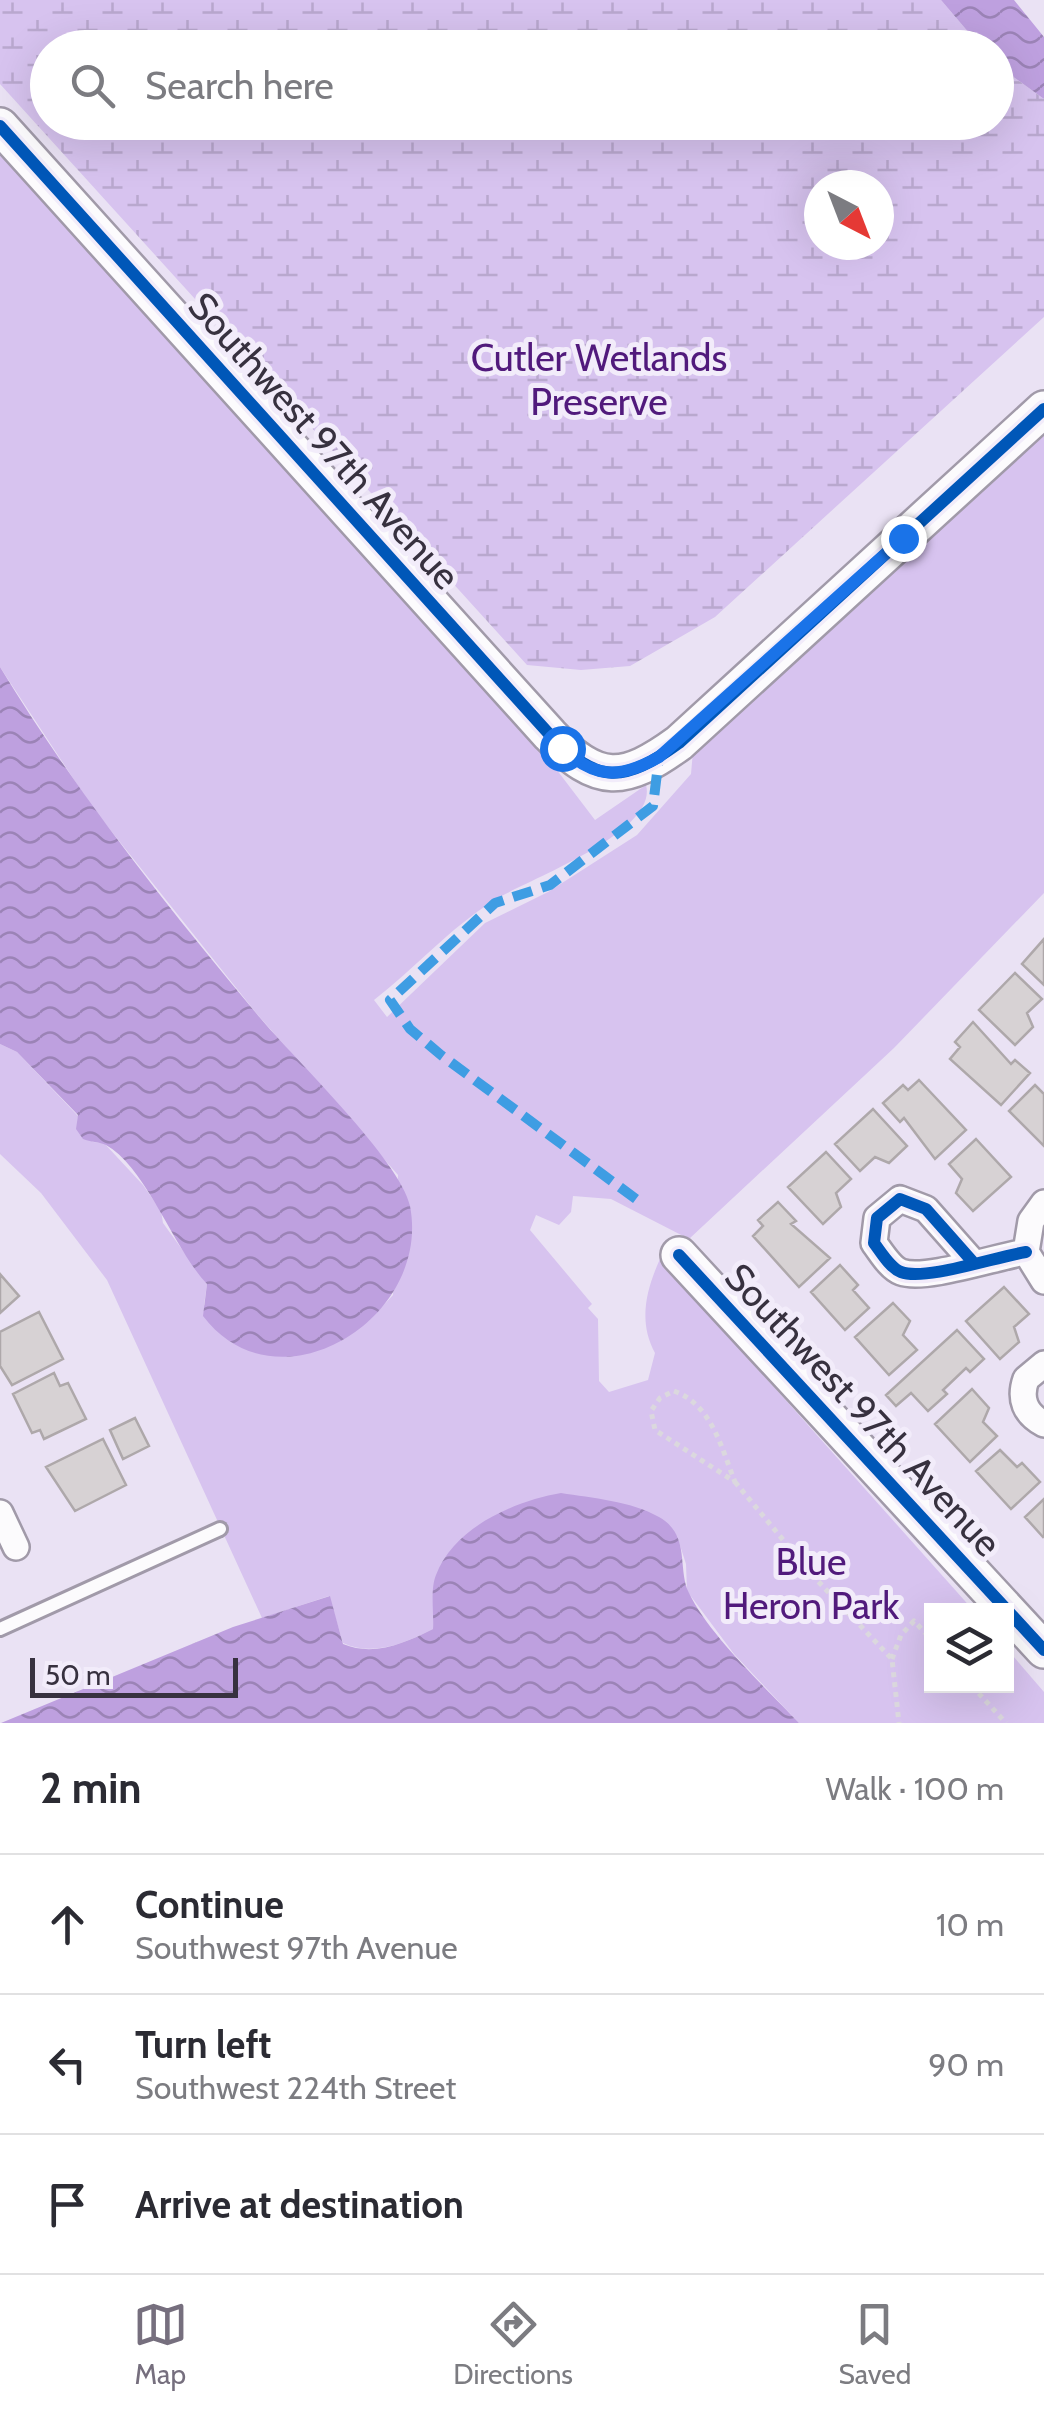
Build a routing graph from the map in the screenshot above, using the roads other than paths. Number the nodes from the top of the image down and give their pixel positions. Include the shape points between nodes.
1 (0, 126) edge
2 (1044, 409) edge
3 (1044, 1203) edge
4 (1026, 1252) junction
5 (679, 1255) dead end
6 (972, 1261) dead end
7 (1044, 1281) edge
8 (1044, 1364) edge
9 (1044, 1424) edge
10 (0, 1512) edge
11 (220, 1529) dead end
12 (16, 1546) dead end
13 (0, 1629) edge
14 (1038, 1631) edge

1 - 2 street, Southwest 97th Avenue via 586,768 617,774 679,743
3 - 4 street via 1030,1222
4 - 6 street
4 - 7 street
5 - 14 street, Southwest 97th Avenue
8 - 9 street via 1026,1379 1023,1399 1032,1418
10 - 12 street
11 - 13 lane

